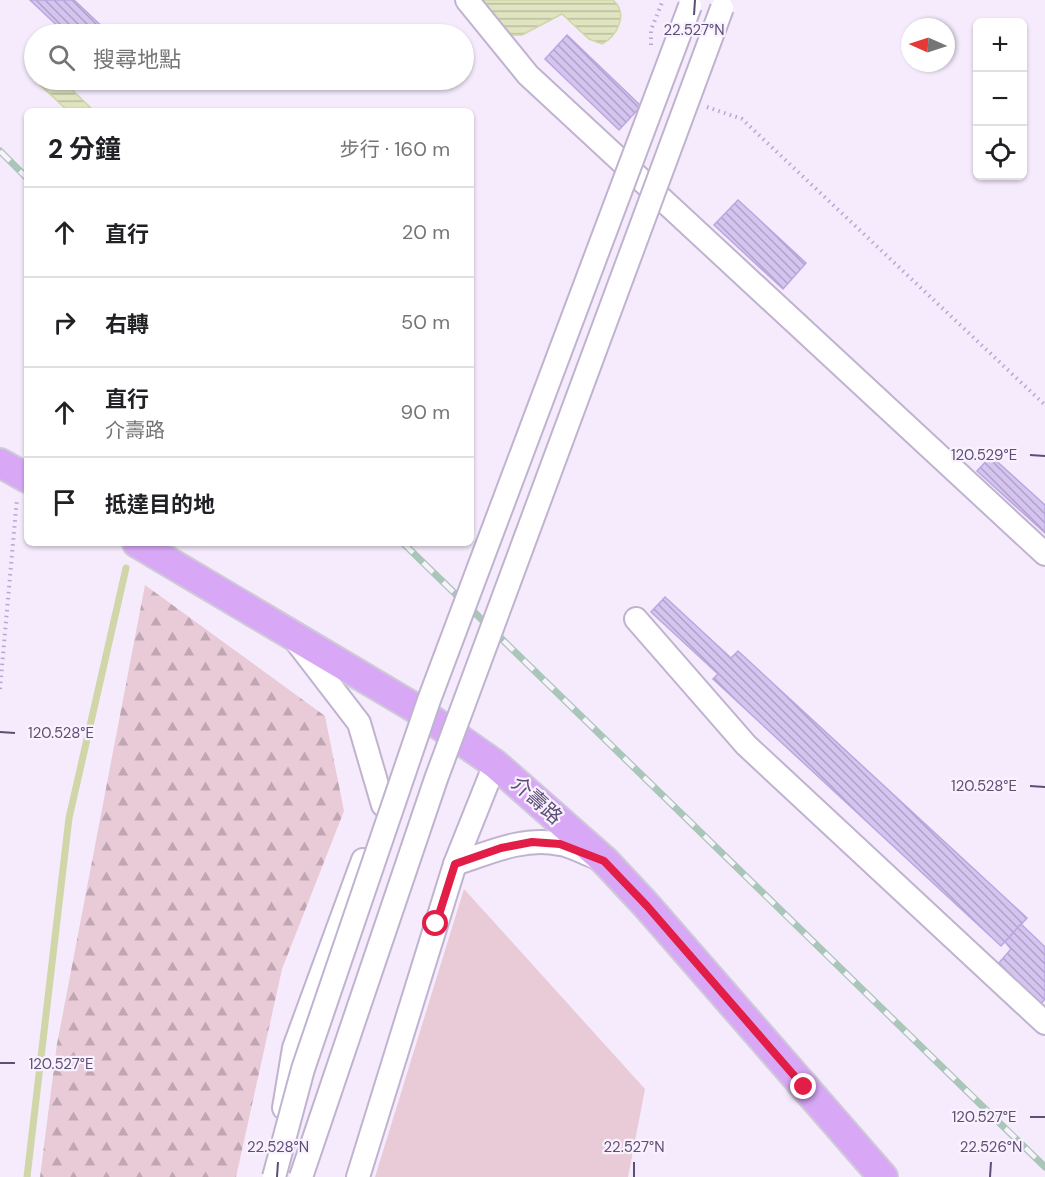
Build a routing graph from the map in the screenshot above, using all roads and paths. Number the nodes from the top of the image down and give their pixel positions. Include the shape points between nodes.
1 (466, 0) edge
2 (663, 0) edge
3 (691, 3) edge
4 (724, 4) edge
5 (652, 53) dead end
6 (701, 105) dead end
7 (1045, 405) edge
8 (15, 471) edge
9 (142, 546) edge
10 (1045, 554) edge
11 (636, 619) dead end
12 (289, 633) junction
13 (0, 689) edge
14 (415, 708) junction
15 (495, 764) junction
16 (383, 805) junction
17 (604, 861) junction
18 (455, 864) junction
19 (1045, 1023) edge
20 (273, 1177) edge
21 (302, 1177) edge
22 (358, 1177) edge
23 (883, 1177) edge

1 - 10 street via 528,75
2 - 5 path via 651,30
3 - 20 street, bridge via 429,700 303,1069
4 - 21 street, bridge via 436,779
6 - 7 path via 742,119
8 - 13 path
9 - 12 main road, 介壽路
11 - 19 street via 746,745
12 - 14 main road, 介壽路
12 - 16 street via 359,723
14 - 15 main road, 介壽路
14 - 16 street
15 - 17 main road, 介壽路
15 - 18 street
16 - 20 street via 294,1048
17 - 18 street via 560,844 532,842
17 - 23 main road, 介壽路
18 - 22 street

